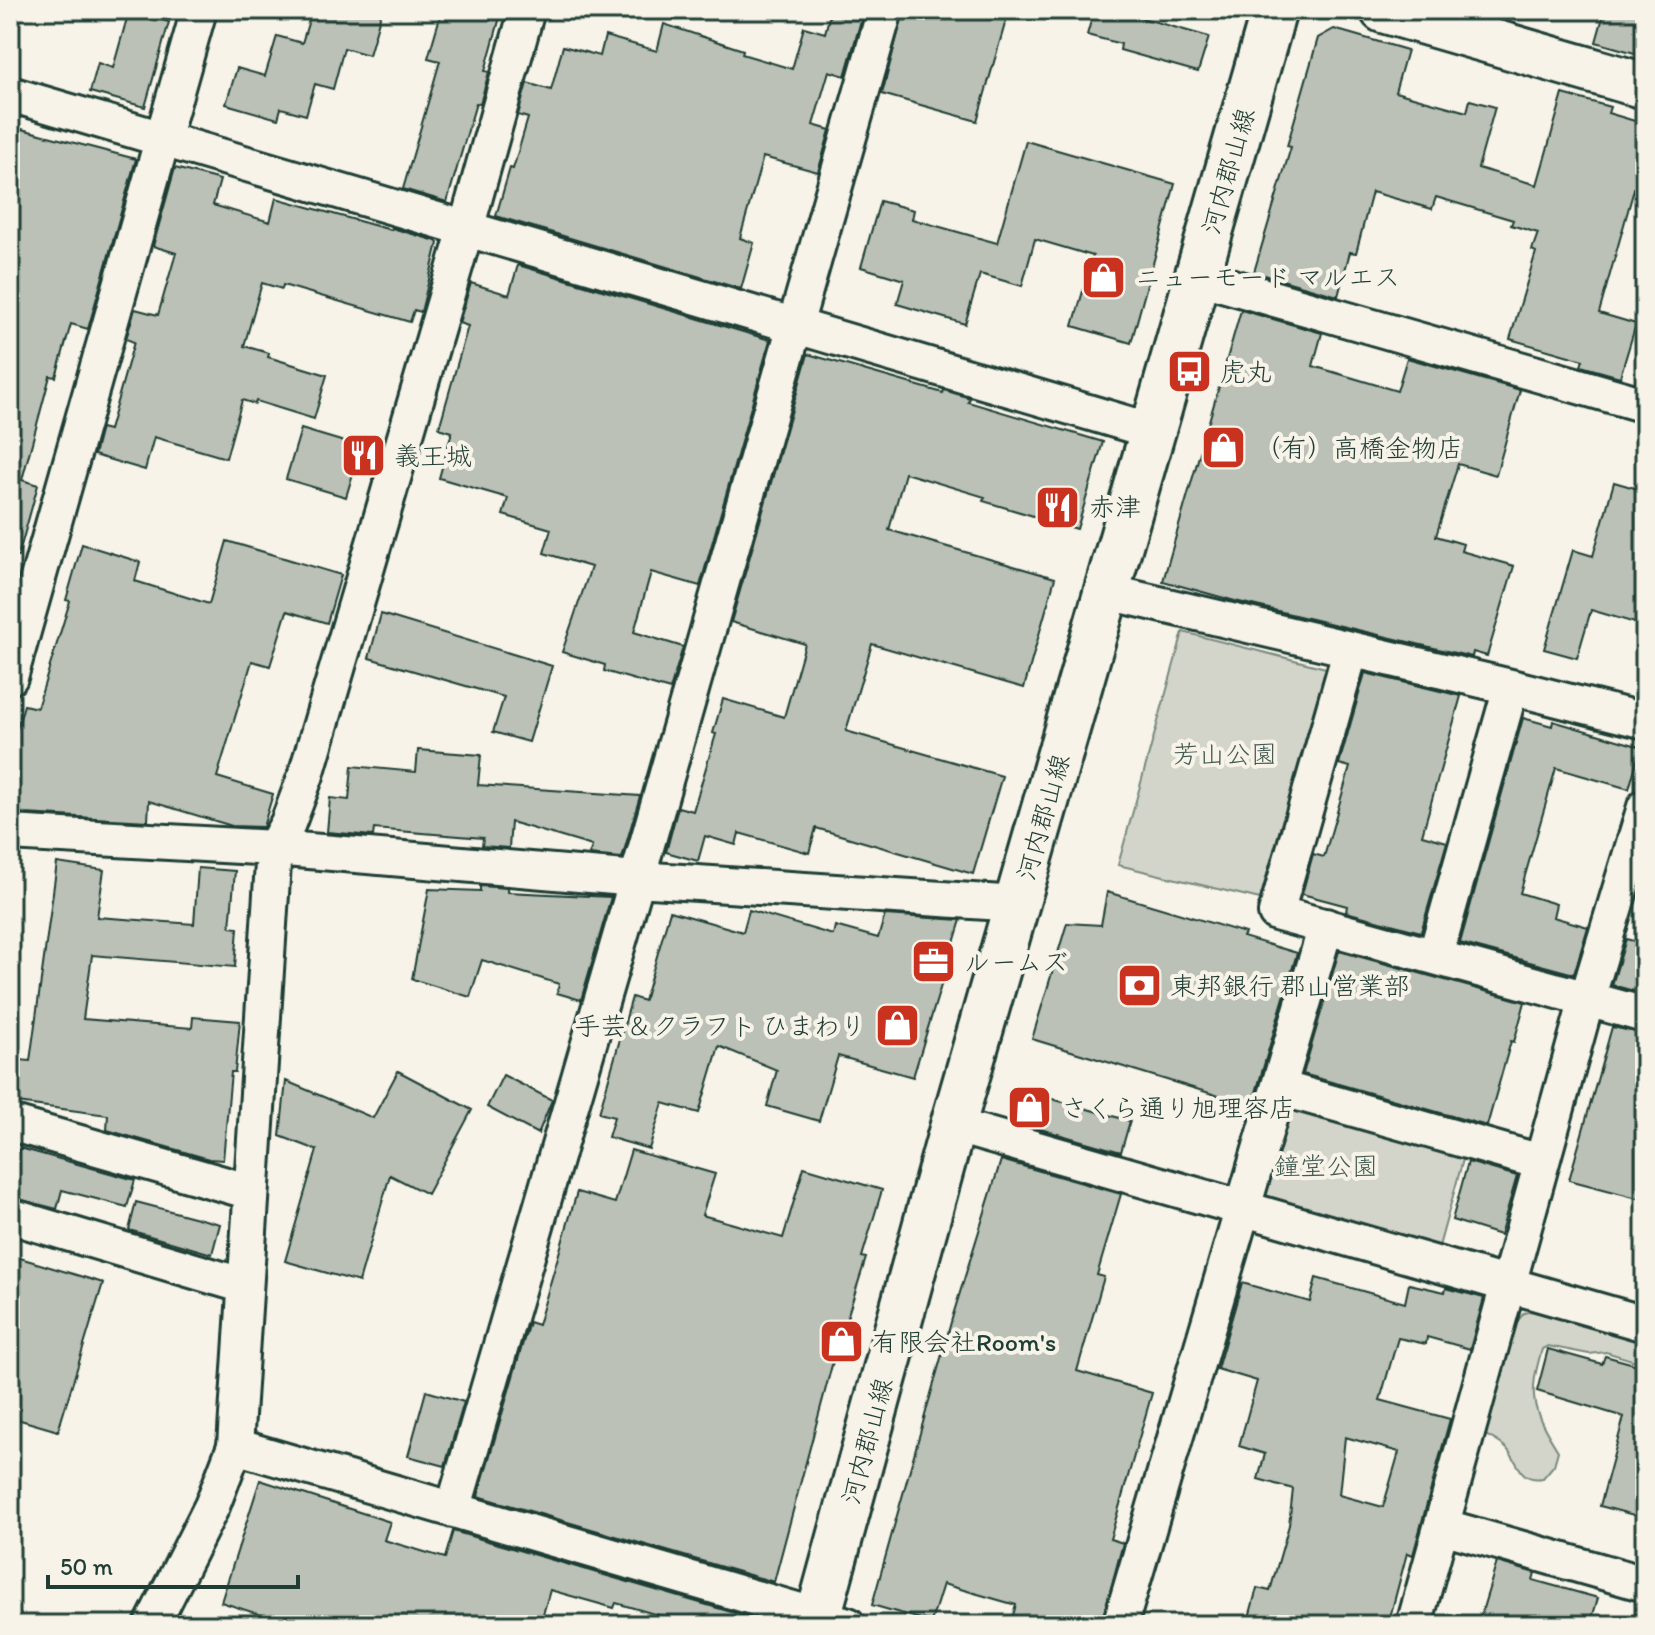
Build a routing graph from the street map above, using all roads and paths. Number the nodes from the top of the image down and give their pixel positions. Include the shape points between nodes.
1 (199, 10) edge
2 (527, 10) edge
3 (885, 10) edge
4 (1274, 10) edge
5 (1383, 10) edge
6 (1645, 86) edge
7 (10, 94) edge
8 (162, 139) junction
9 (466, 229) junction
10 (1198, 277) junction
11 (794, 324) junction
12 (1645, 405) edge
13 (1152, 431) junction
14 (1108, 592) junction
15 (1351, 649) junction
16 (10, 677) edge
17 (1511, 687) junction
18 (1645, 721) edge
19 (1645, 807) edge
20 (10, 833) edge
21 (274, 848) junction
22 (637, 879) junction
23 (1018, 904) junction
24 (1326, 926) junction
25 (1435, 957) junction
26 (1587, 999) junction
27 (1645, 1015) edge
28 (1280, 1088) junction
29 (10, 1123) edge
30 (953, 1125) junction
31 (1541, 1162) junction
32 (251, 1192) junction
33 (1244, 1210) junction
34 (10, 1216) edge
35 (245, 1286) junction
36 (1509, 1286) junction
37 (1645, 1324) edge
38 (235, 1446) junction
39 (453, 1510) junction
40 (1442, 1526) junction
41 (1645, 1584) edge
42 (827, 1622) edge
43 (152, 1625) edge
44 (1120, 1625) edge
45 (1414, 1625) edge

1 - 8 street
2 - 9 street
3 - 11 street
4 - 10 main road, 河内郡山線
5 - 6 main road
7 - 8 street
8 - 9 street
8 - 16 street
9 - 11 street
9 - 21 street via 306,775
10 - 12 street
10 - 13 main road, 河内郡山線
11 - 13 street
11 - 22 street
13 - 14 main road, 河内郡山線
14 - 15 street
14 - 23 main road, 河内郡山線
15 - 17 street
15 - 24 street via 1276,913
17 - 18 street
17 - 25 street
19 - 26 street
20 - 21 street
21 - 22 street
21 - 32 street
22 - 23 street
22 - 39 street
23 - 30 main road, 河内郡山線
24 - 25 street
24 - 28 street
25 - 26 street
26 - 27 street
26 - 31 street
28 - 31 street
28 - 33 street
29 - 32 street
30 - 33 street
30 - 42 main road, 河内郡山線
31 - 36 street
32 - 35 street
33 - 36 street
33 - 44 street
34 - 35 street
35 - 38 street
36 - 37 street
36 - 40 street
38 - 39 street
38 - 43 street via 212,1506
39 - 42 street
40 - 41 street
40 - 45 street

